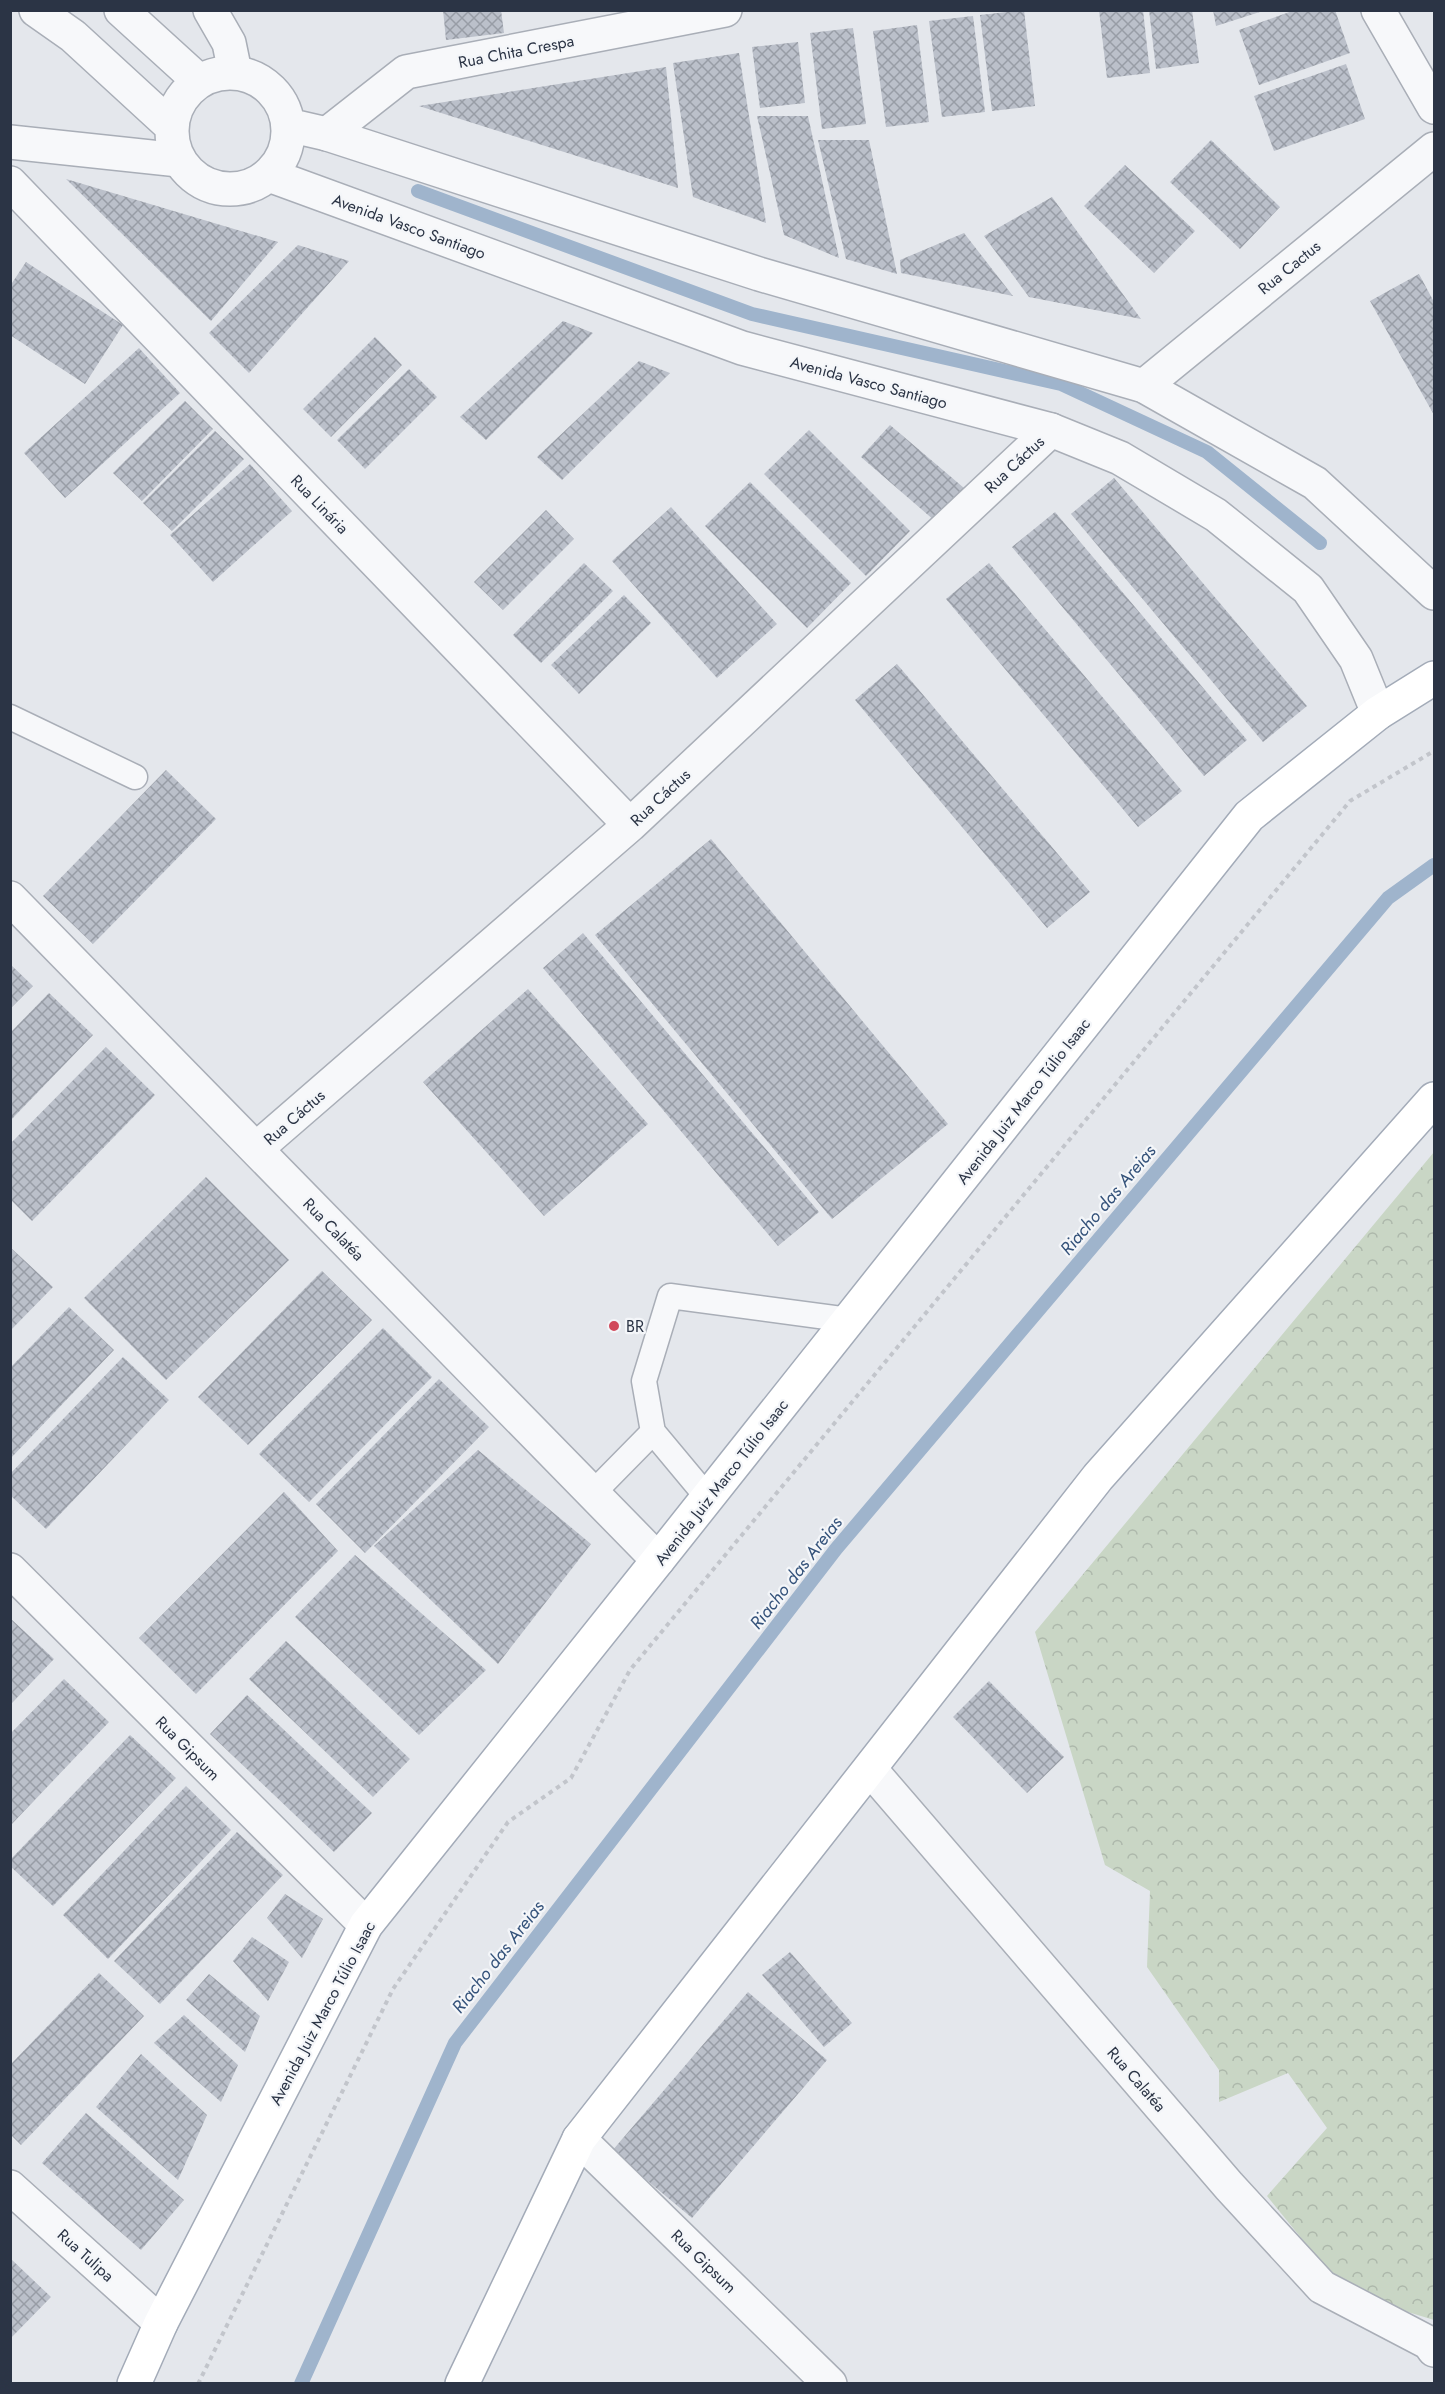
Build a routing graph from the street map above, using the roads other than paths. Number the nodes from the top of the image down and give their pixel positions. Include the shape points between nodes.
1 (36, 10) edge
2 (121, 10) edge
3 (210, 10) edge
4 (725, 10) edge
5 (1378, 10) edge
6 (235, 72) junction
7 (199, 81) junction
8 (1434, 107) edge
9 (288, 125) junction
10 (171, 126) junction
11 (327, 134) junction
12 (10, 142) edge
13 (1434, 149) edge
14 (179, 160) junction
15 (269, 175) junction
16 (10, 183) edge
17 (1144, 386) junction
18 (1051, 430) junction
19 (1434, 593) edge
20 (1434, 678) edge
21 (1378, 713) junction
22 (10, 717) edge
23 (135, 777) dead end
24 (630, 825) junction
25 (10, 898) edge
26 (1434, 1099) edge
27 (256, 1149) junction
28 (849, 1320) junction
29 (653, 1432) junction
30 (593, 1493) junction
31 (708, 1498) junction
32 (658, 1560) junction
33 (10, 1570) edge
34 (870, 1769) junction
35 (366, 1925) junction
36 (579, 2139) junction
37 (10, 2187) edge
38 (161, 2322) junction
39 (1434, 2350) edge
40 (134, 2384) edge
41 (462, 2384) edge
42 (830, 2384) edge

1 - 10 street via 73,36
2 - 7 street
3 - 6 street via 229,43
4 - 11 street, Rua Chita Crespa via 406,72
5 - 8 street
6 - 7 street
6 - 9 street via 271,89 283,105
7 - 10 street via 175,108
9 - 11 street
9 - 15 street via 281,160
10 - 14 street
11 - 17 street via 759,274
12 - 14 street
13 - 17 street, Rua Cactus
14 - 15 street via 193,176 211,186 251,186
15 - 18 street, Avenida Vasco Santiago via 742,348
16 - 24 street, Rua Linária
17 - 19 street via 1315,483
18 - 21 street, Avenida Vasco Santiago via 1120,458 1216,515 1308,589 1356,659
18 - 24 street, Rua Cáctus
20 - 21 main road, Avenida Juiz Marco Túlio Isaac
21 - 28 main road, Avenida Juiz Marco Túlio Isaac via 1249,816
22 - 23 lane
24 - 27 street, Rua Cáctus
25 - 27 street, Rua Calatéa
26 - 34 main road via 1098,1478
27 - 30 street, Rua Calatéa
28 - 29 lane via 670,1296 644,1381
28 - 31 main road, Avenida Juiz Marco Túlio Isaac
29 - 30 lane
29 - 31 lane
30 - 32 street, Rua Calatéa
31 - 32 main road, Avenida Juiz Marco Túlio Isaac
32 - 35 main road, Avenida Juiz Marco Túlio Isaac
33 - 35 street, Rua Gipsum
34 - 36 main road
34 - 39 street, Rua Calatéa via 1229,2186 1322,2287 1429,2343
35 - 38 main road, Avenida Juiz Marco Túlio Isaac
36 - 41 main road
36 - 42 street, Rua Gipsum
37 - 38 street, Rua Tulipa
38 - 40 main road, Avenida Juiz Marco Túlio Isaac

